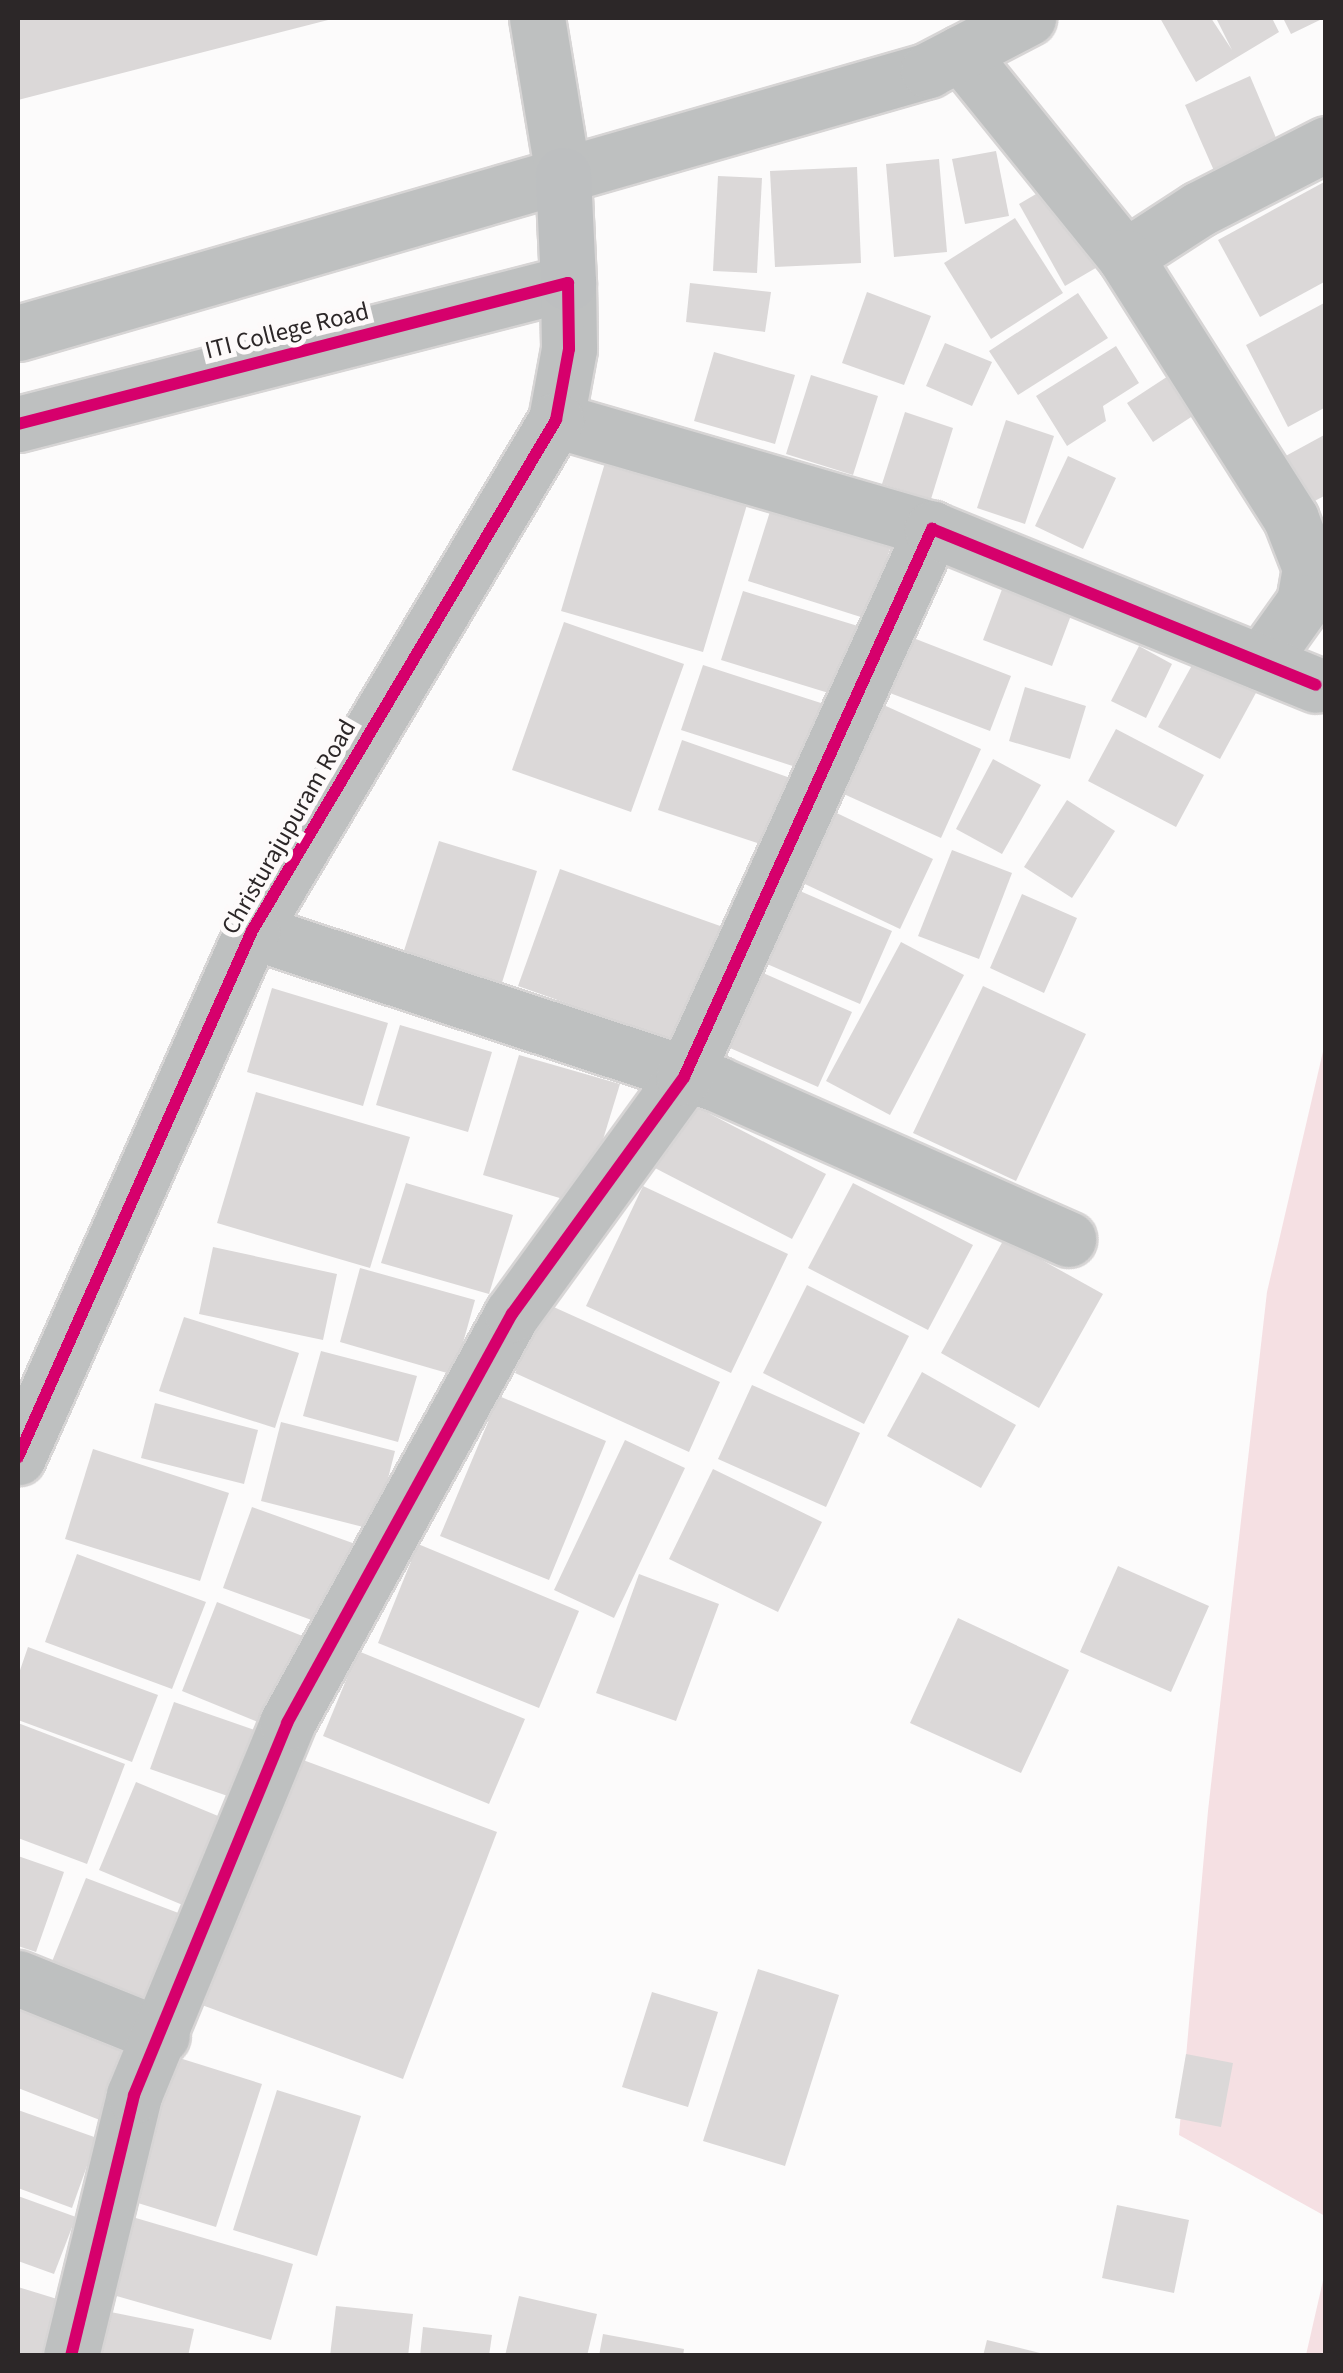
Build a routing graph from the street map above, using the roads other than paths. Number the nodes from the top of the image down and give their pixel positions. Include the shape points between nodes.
1 (537, 18) edge
2 (1028, 18) edge
3 (960, 52) junction
4 (1326, 144) edge
5 (563, 175) junction
6 (1125, 257) junction
7 (568, 283) junction
8 (18, 333) edge
9 (556, 420) junction
10 (18, 424) edge
11 (932, 529) junction
12 (1261, 662) junction
13 (1316, 685) dead end
14 (252, 931) junction
15 (684, 1077) junction
16 (1068, 1238) dead end
17 (18, 1457) edge
18 (18, 1978) edge
19 (162, 2036) junction
20 (71, 2356) edge

1 - 5 street
2 - 3 street
3 - 5 street via 928,70
3 - 6 street
4 - 6 street via 1199,209
5 - 7 main road, Christurajupuram Road
5 - 8 street
6 - 12 street via 1291,520 1310,568 1304,602
7 - 9 street, Christurajupuram Road via 569,349
7 - 10 street, ITI College Road
9 - 11 street
9 - 14 street, Christurajupuram Road
11 - 12 street
11 - 15 street
12 - 13 street
14 - 15 street
14 - 17 street, Christurajupuram Road
15 - 16 street via 717,1084
15 - 19 street via 512,1314 296,1706
18 - 19 street
19 - 20 street via 134,2095

